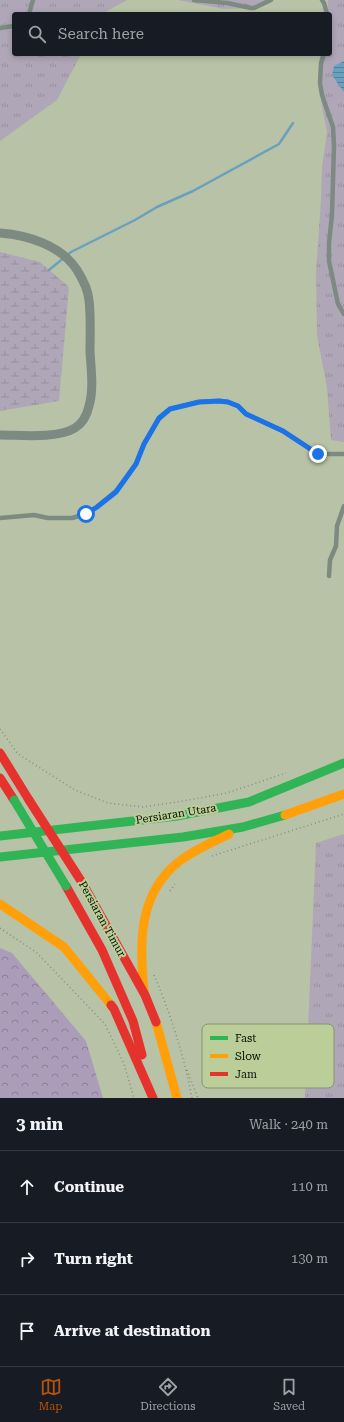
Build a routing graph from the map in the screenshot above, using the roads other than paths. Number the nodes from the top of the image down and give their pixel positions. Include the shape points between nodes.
1 (33, 0) edge
2 (194, 0) edge
3 (271, 0) edge
4 (322, 0) edge
5 (30, 12) edge
6 (326, 12) edge
7 (12, 26) edge
8 (0, 28) edge
9 (323, 56) edge
10 (0, 233) edge
11 (344, 314) edge
12 (0, 435) edge
13 (344, 454) edge
14 (344, 506) edge
15 (0, 518) edge
16 (329, 576) dead end
17 (0, 753) edge
18 (344, 763) edge
19 (0, 778) edge
20 (344, 794) edge
21 (244, 826) junction
22 (0, 836) edge
23 (0, 857) edge
24 (0, 904) edge
25 (145, 995) junction
26 (154, 1098) edge
27 (177, 1098) edge

1 - 5 lane
2 - 3 lane via 227,2 254,8
4 - 6 lane
7 - 8 lane
9 - 11 lane via 320,84 333,127 334,146 329,261 338,304
10 - 12 street via 42,242 62,254 76,268 89,299 91,390 85,417 74,429 43,435
13 - 15 lane via 318,454 283,431 246,414 238,406 228,402 199,402 170,409 159,418 136,464 116,492 86,514 72,518 48,518 34,514
14 - 16 lane via 337,526 336,546 330,560
17 - 25 main road, Persiaran Timur, bridge via 83,884
18 - 22 main road, Persiaran Utara via 249,802 177,816
19 - 26 main road, Persiaran Timur, bridge via 102,950 133,1022
20 - 21 main road, Persiaran Utara
21 - 23 main road, Persiaran Utara via 171,840
21 - 25 main road via 175,866 149,901 141,938
24 - 26 main road via 64,947 114,1009
25 - 27 main road, Persiaran Timur via 156,1022

